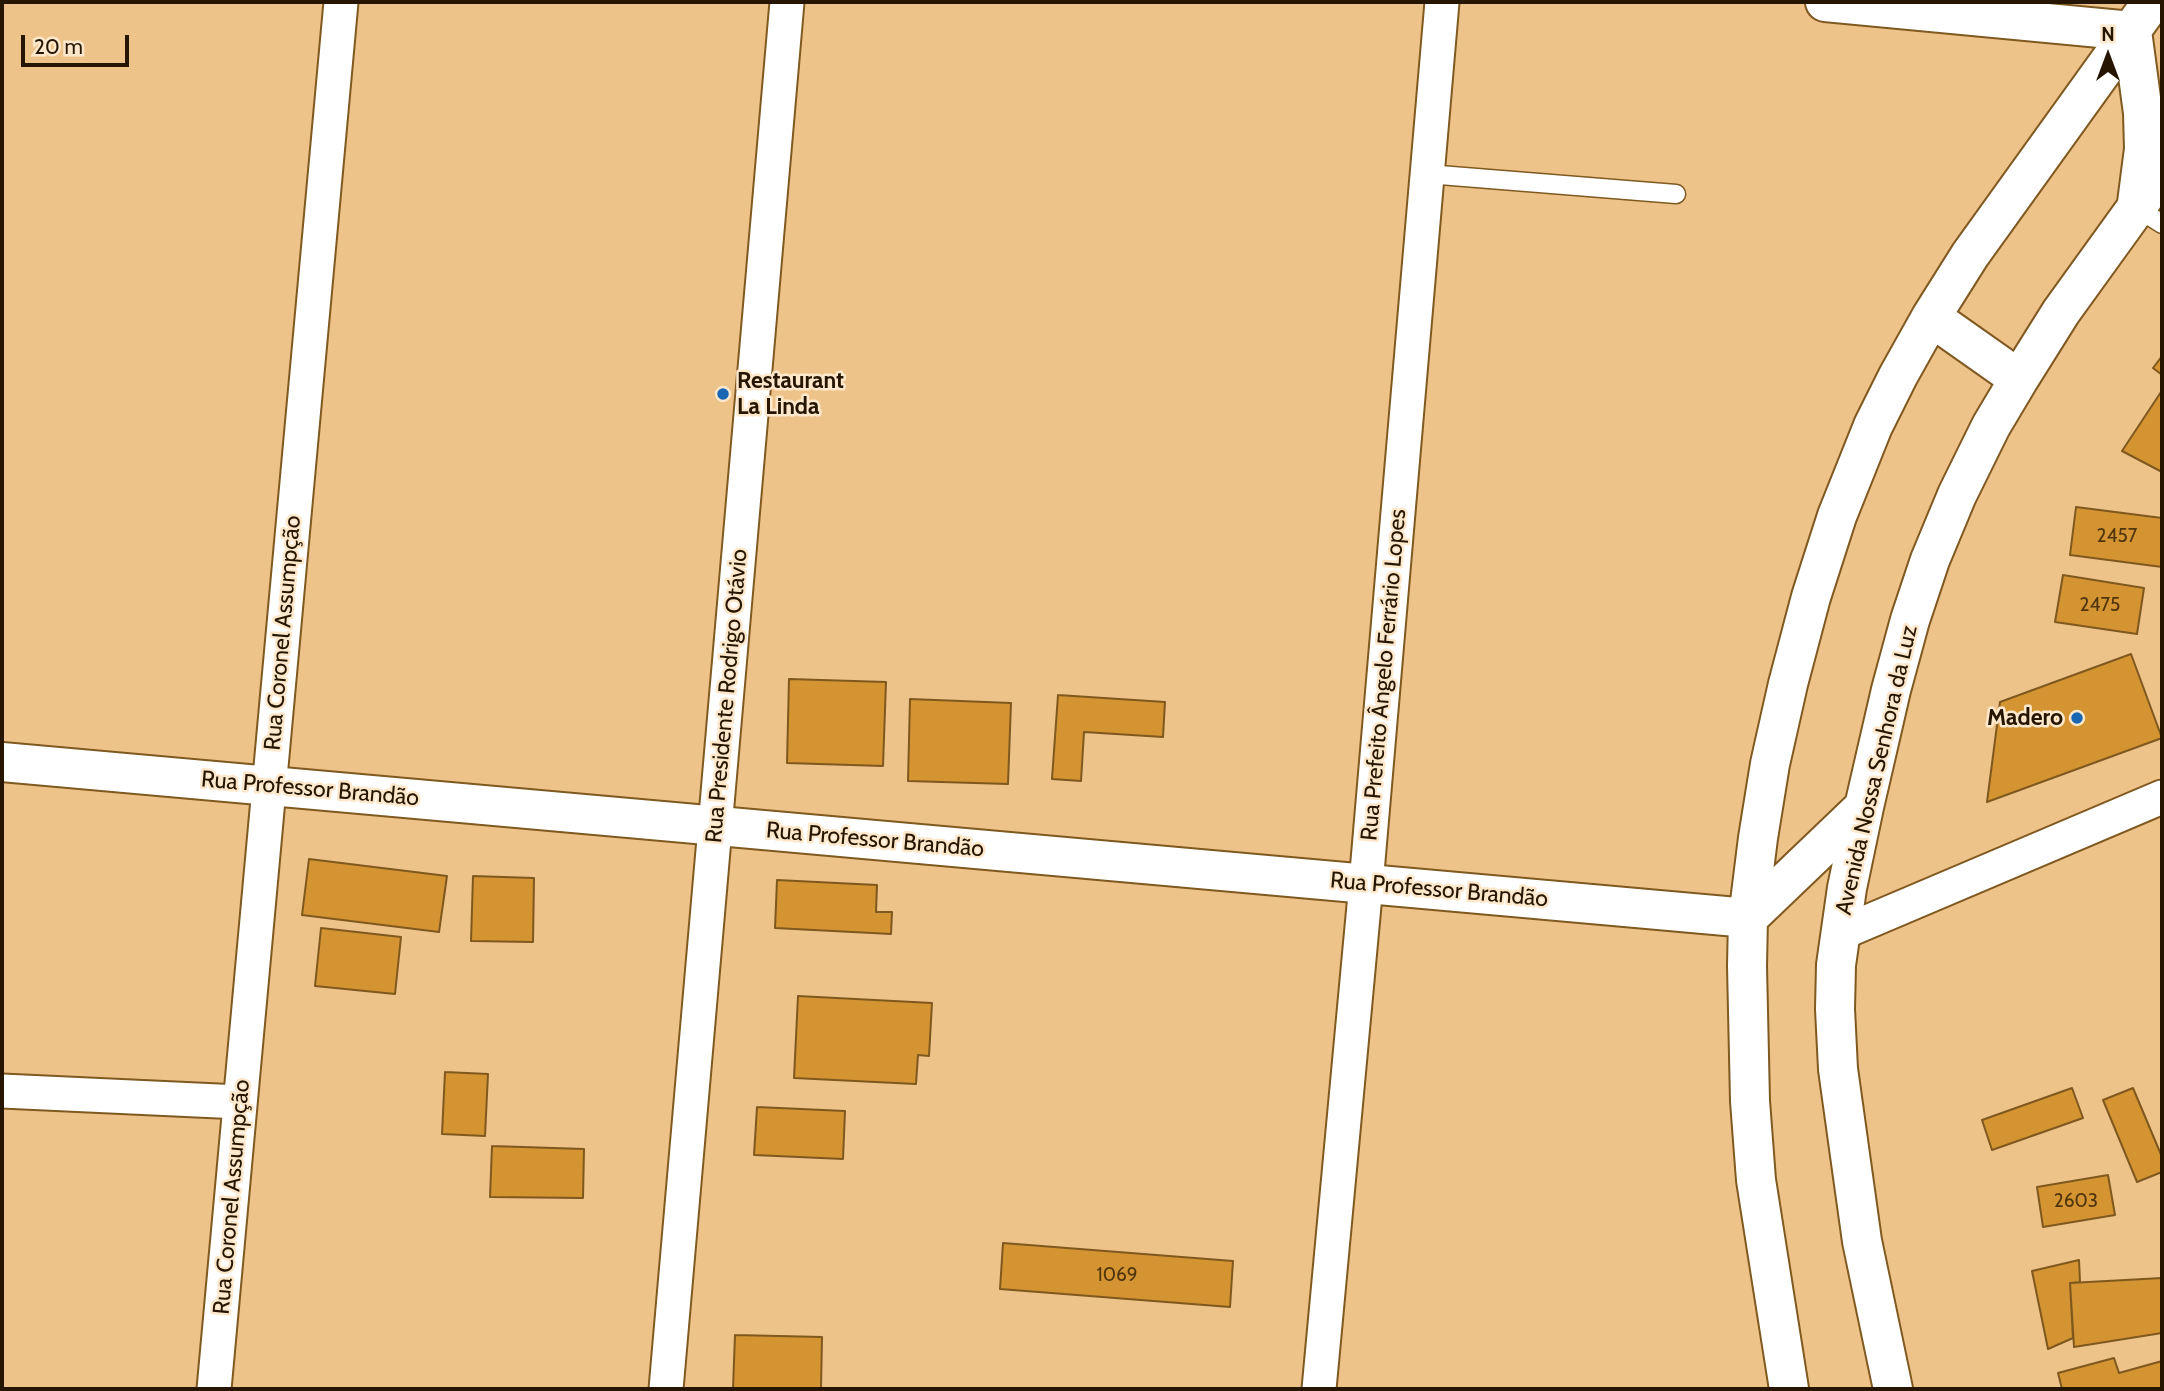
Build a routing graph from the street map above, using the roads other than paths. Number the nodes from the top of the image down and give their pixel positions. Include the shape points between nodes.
1 (341, 2) edge
2 (788, 2) edge
3 (1442, 2) edge
4 (1825, 2) edge
5 (2071, 13) edge
6 (2142, 16) edge
7 (2162, 172) edge
8 (1427, 174) junction
9 (1676, 194) dead end
10 (2150, 216) edge
11 (1931, 317) junction
12 (2019, 379) junction
13 (2, 762) edge
14 (270, 786) junction
15 (2162, 797) edge
16 (1864, 807) junction
17 (715, 826) junction
18 (1366, 884) junction
19 (1748, 918) junction
20 (1839, 934) junction
21 (2, 1091) edge
22 (240, 1102) junction
23 (214, 1389) edge
24 (666, 1389) edge
25 (1319, 1389) edge
26 (1788, 1389) edge
27 (1893, 1389) edge

1 - 14 street, Rua Coronel Assumpção
2 - 17 street, Rua Presidente Rodrigo Otávio
3 - 8 street, Rua Prefeito Ângelo Ferrário Lopes
4 - 5 main road
5 - 6 main road
6 - 10 main road
6 - 11 main road
7 - 10 main road, Avenida Nossa Senhora da Luz
8 - 9 lane
8 - 18 street, Rua Prefeito Ângelo Ferrário Lopes
10 - 12 main road, Avenida Nossa Senhora da Luz via 2061,312
11 - 12 main road
11 - 19 main road via 1873,426 1811,597 1770,764
12 - 16 main road, Avenida Nossa Senhora da Luz via 1974,460 1930,561 1891,690
13 - 14 main road, Rua Professor Brandão
14 - 17 main road, Rua Professor Brandão
14 - 22 street, Rua Coronel Assumpção
15 - 20 street
16 - 19 main road
16 - 20 main road, Avenida Nossa Senhora da Luz
17 - 18 main road, Rua Professor Brandão
17 - 24 street, Rua Presidente Rodrigo Otávio
18 - 19 main road, Rua Professor Brandão
18 - 25 street, Rua Prefeito Ângelo Ferrário Lopes
19 - 26 main road via 1756,1180
20 - 27 main road, Avenida Nossa Senhora da Luz via 1838,1069 1862,1241
21 - 22 street
22 - 23 street, Rua Coronel Assumpção

